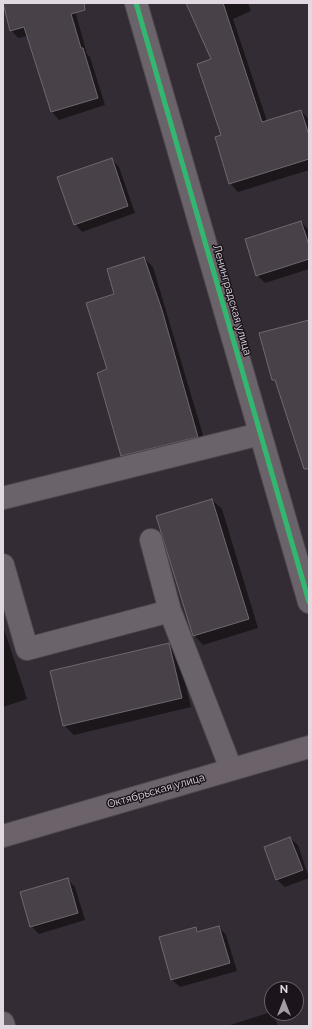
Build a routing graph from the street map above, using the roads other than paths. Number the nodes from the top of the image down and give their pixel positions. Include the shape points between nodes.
1 (136, 3) edge
2 (260, 434) junction
3 (3, 498) edge
4 (150, 540) dead end
5 (3, 565) edge
6 (309, 602) edge
7 (170, 611) junction
8 (309, 747) edge
9 (231, 769) junction
10 (3, 836) edge
11 (3, 1023) edge
12 (4, 1026) edge

1 - 2 street, Ленинградская улица
2 - 3 street
2 - 6 street, Ленинградская улица
4 - 7 street
5 - 7 street via 27,648
7 - 9 street
8 - 9 main road, Октябрьская улица
9 - 10 main road, Октябрьская улица
11 - 12 street

